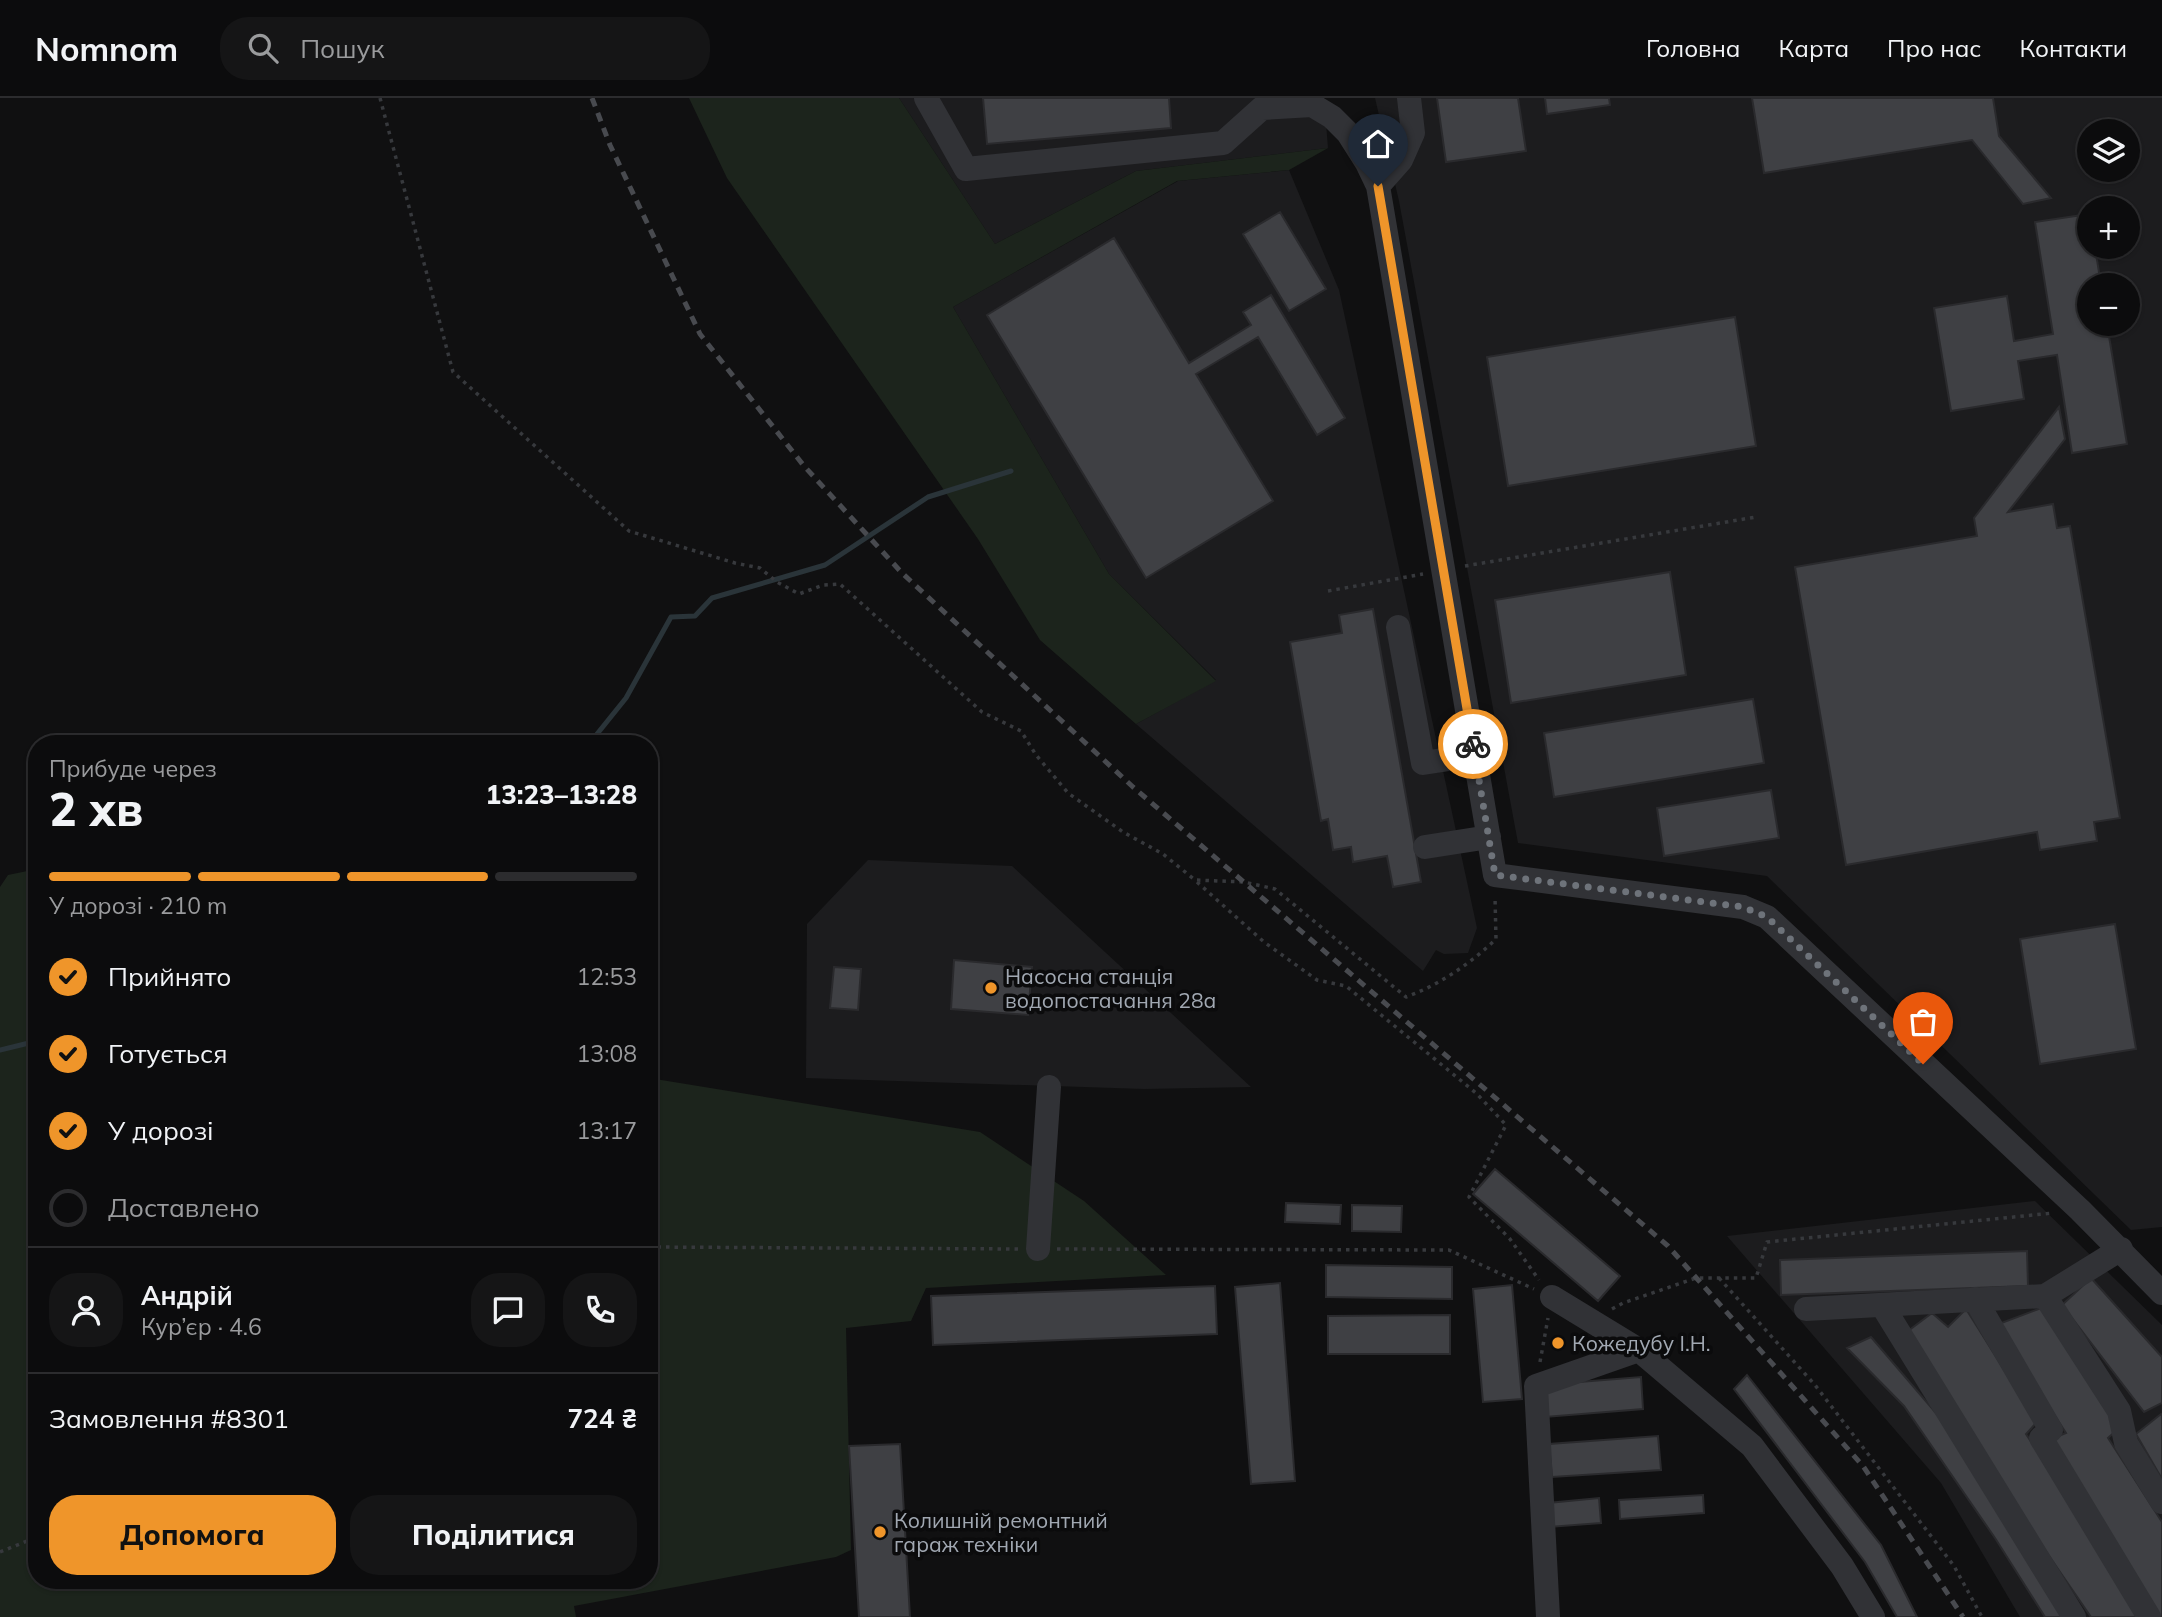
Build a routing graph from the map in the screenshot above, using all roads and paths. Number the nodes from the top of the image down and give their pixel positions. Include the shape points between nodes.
1 (380, 98) edge
2 (926, 98) edge
3 (1409, 98) edge
4 (1262, 103) edge
5 (1378, 186) junction
6 (1756, 517) dead end
7 (1460, 567) dead end
8 (1433, 572) dead end
9 (1328, 591) dead end
10 (1398, 626) dead end
11 (1475, 755) junction
12 (1489, 837) junction
13 (1426, 847) dead end
14 (1495, 875) junction
15 (1195, 880) junction
16 (1049, 1087) dead end
17 (2080, 1210) junction
18 (658, 1248) edge
19 (1038, 1249) junction
20 (2121, 1249) junction
21 (1718, 1278) junction
22 (2162, 1293) edge
23 (2045, 1296) junction
24 (1552, 1297) junction
25 (1975, 1300) junction
26 (1882, 1305) junction
27 (1806, 1309) dead end
28 (1592, 1321) junction
29 (1639, 1350) junction
30 (1536, 1386) junction
31 (2162, 1502) edge
32 (28, 1541) edge
33 (0, 1552) edge
34 (1548, 1617) edge
35 (1873, 1617) edge
36 (1982, 1617) edge
37 (2074, 1617) edge
38 (2149, 1617) edge

1 - 15 path via 453,372 629,531 760,568 799,594 840,584 982,712 1021,731 1068,793
2 - 4 street via 966,169 1223,143
3 - 5 street via 1413,133 1401,160
4 - 5 street via 1312,105 1332,117 1348,133
5 - 11 street
6 - 7 path
8 - 9 path
10 - 11 street via 1423,763
11 - 12 street
12 - 13 street
12 - 14 street
14 - 15 path via 1496,939 1427,990 1406,997 1275,889
14 - 17 street via 1743,907 1767,917
15 - 24 path via 1264,942 1317,980 1346,986 1476,1093 1506,1125 1469,1197 1510,1239
16 - 19 street
17 - 20 street
17 - 21 path via 1767,1242 1756,1278
18 - 19 path
19 - 24 path via 1449,1250
20 - 22 street
20 - 23 street
21 - 28 path via 1696,1278 1623,1303
21 - 36 path via 1830,1404 1954,1566
23 - 25 street
23 - 31 street via 2119,1411 2126,1443
24 - 28 street
24 - 30 path
25 - 26 street
25 - 38 street via 2051,1430 2041,1438
26 - 27 street
26 - 37 street
28 - 29 street
29 - 30 street
29 - 35 street via 1752,1446 1842,1566
30 - 34 street
32 - 33 path

